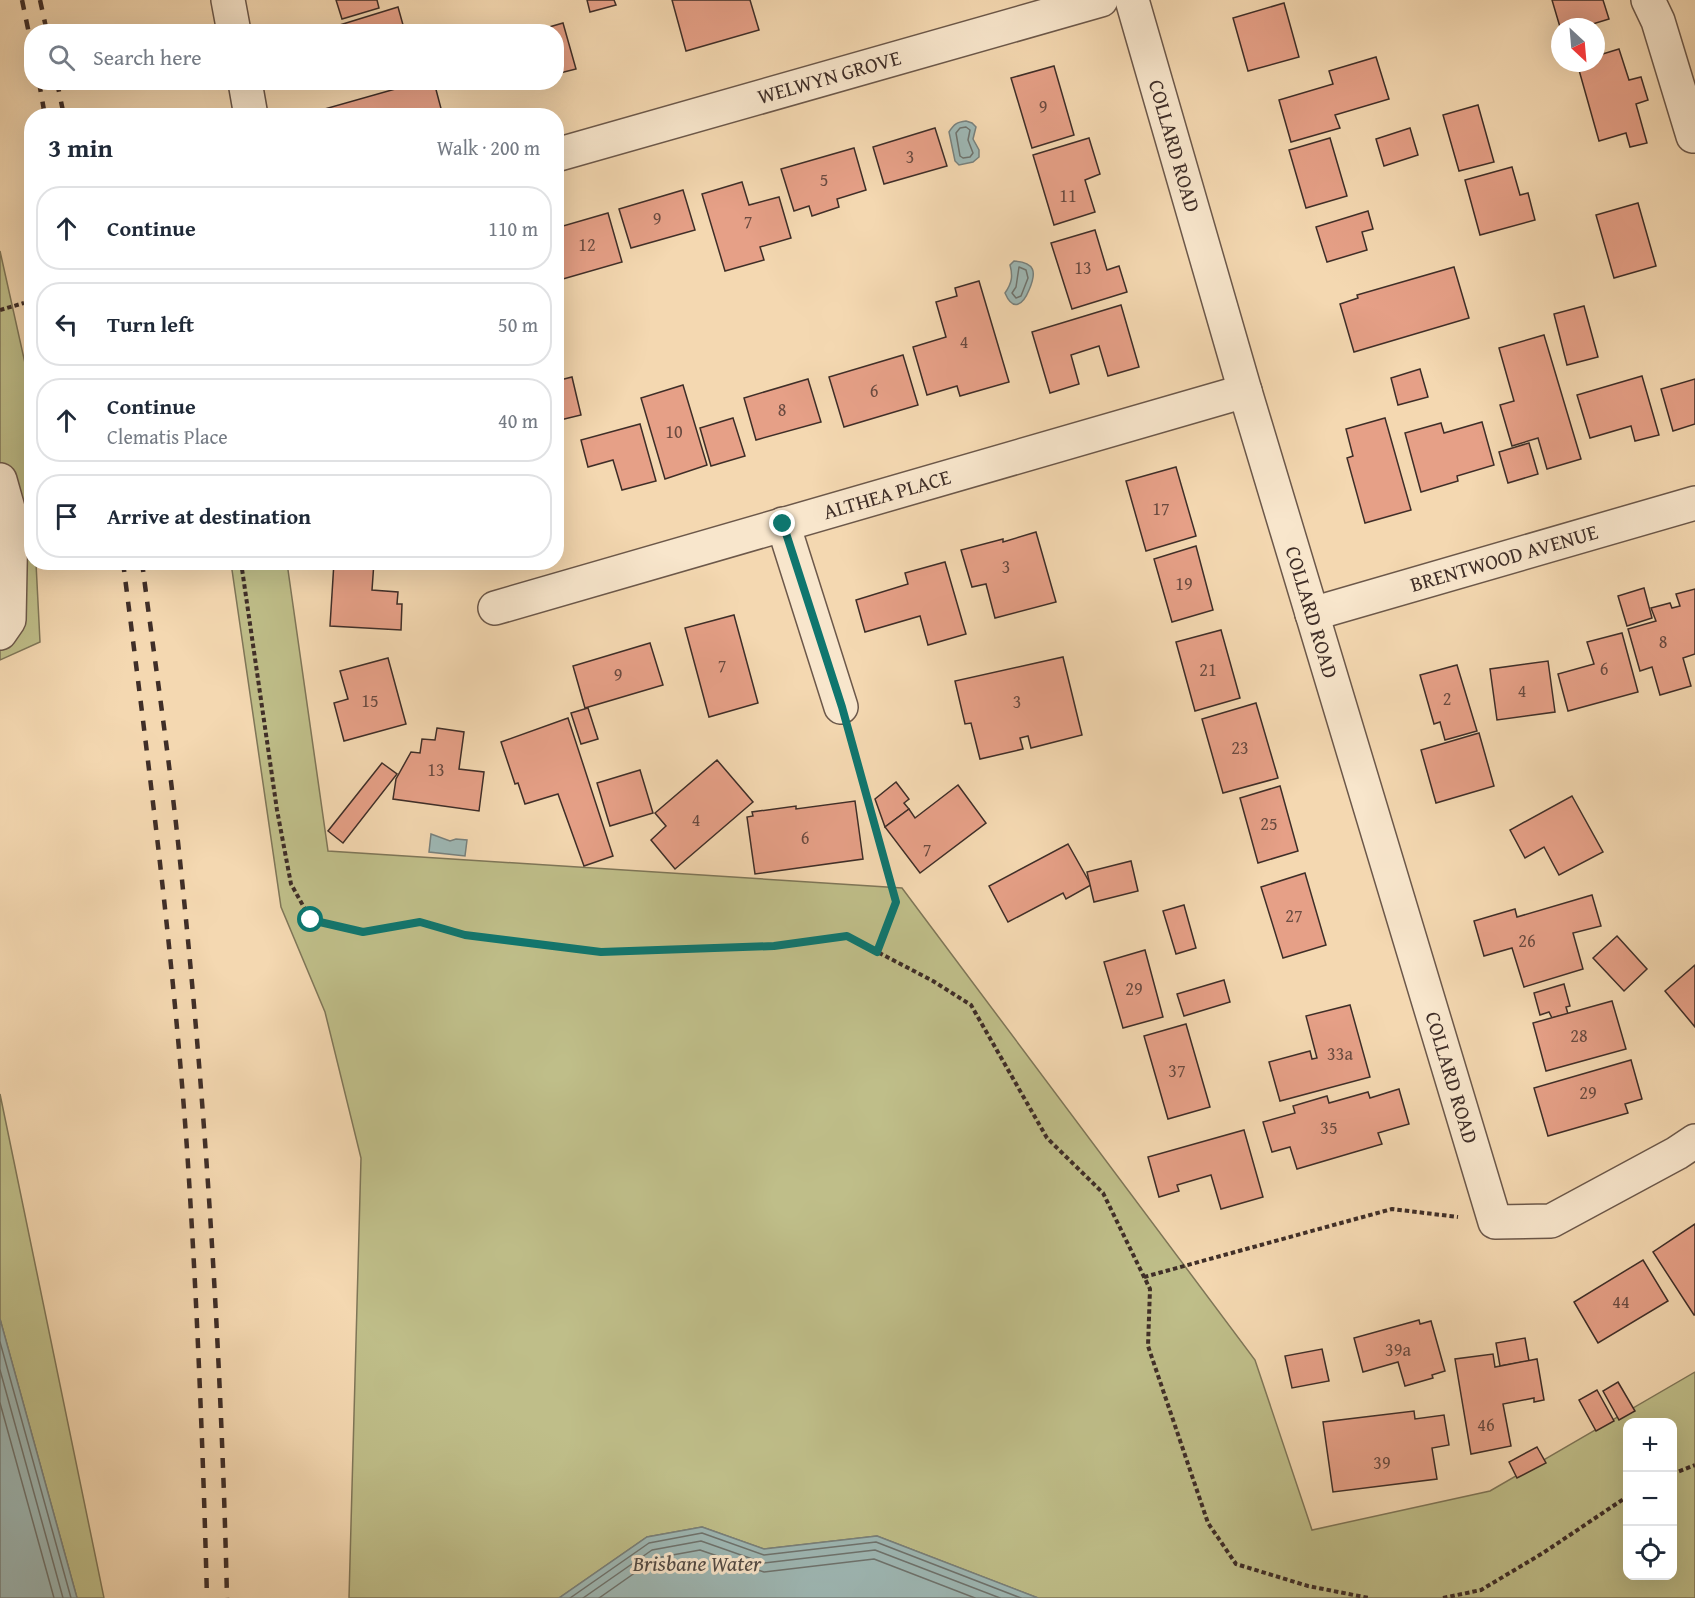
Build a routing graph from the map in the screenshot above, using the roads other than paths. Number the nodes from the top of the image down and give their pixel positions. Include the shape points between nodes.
1 (228, 0) edge
2 (1101, 0) edge
3 (1132, 0) edge
4 (1648, 0) edge
5 (232, 24) edge
6 (246, 90) edge
7 (250, 108) edge
8 (1693, 136) dead end
9 (564, 153) edge
10 (1245, 391) junction
11 (0, 480) edge
12 (1695, 503) edge
13 (783, 524) junction
14 (495, 608) dead end
15 (1312, 614) junction
16 (0, 633) edge
17 (842, 707) road end
18 (1695, 1141) edge

1 - 5 street
2 - 9 street, WELWYN GROVE
3 - 10 street, COLLARD ROAD
4 - 8 street
6 - 7 street
10 - 13 street, ALTHEA PLACE
10 - 15 street, COLLARD ROAD
11 - 16 street via 11,519 9,620
12 - 15 street, BRENTWOOD AVENUE
13 - 14 street, ALTHEA PLACE
13 - 17 street
15 - 18 street, COLLARD ROAD via 1495,1222 1551,1221

